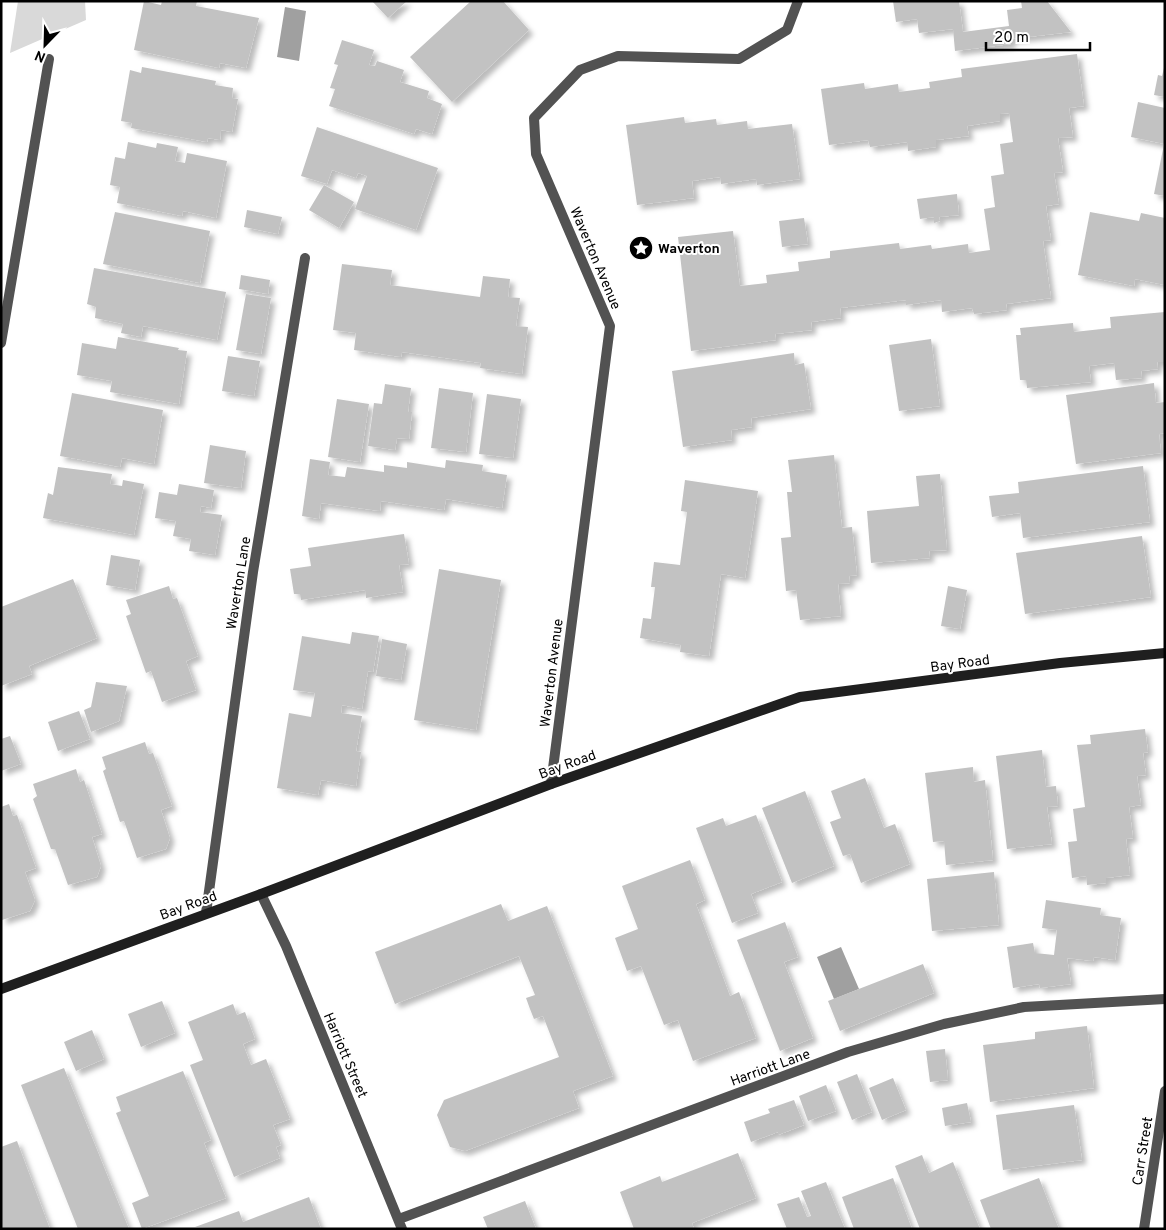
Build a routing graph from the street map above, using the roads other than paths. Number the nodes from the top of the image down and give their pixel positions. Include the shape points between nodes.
1 (798, 1) edge
2 (49, 59) dead end
3 (305, 258) dead end
4 (1, 342) edge
5 (1165, 653) edge
6 (551, 784) junction
7 (261, 894) junction
8 (206, 913) junction
9 (1, 989) edge
10 (1165, 999) edge
11 (1165, 1091) edge
12 (1146, 1216) junction
13 (401, 1224) edge
14 (1144, 1229) edge
15 (1152, 1229) edge

1 - 6 street, Waverton Avenue via 787,30 739,59 618,56 580,70 534,118 536,154 610,326
2 - 4 street
3 - 8 street, Waverton Lane via 253,572
5 - 6 street, Bay Road via 1060,663 800,697
6 - 7 street, Bay Road
7 - 8 street, Bay Road
7 - 13 street, Harriott Street via 286,946
8 - 9 street, Bay Road
10 - 13 street, Harriott Lane via 1024,1007 848,1052
11 - 12 street, Carr Street
12 - 14 street, Carr Street
12 - 15 street

